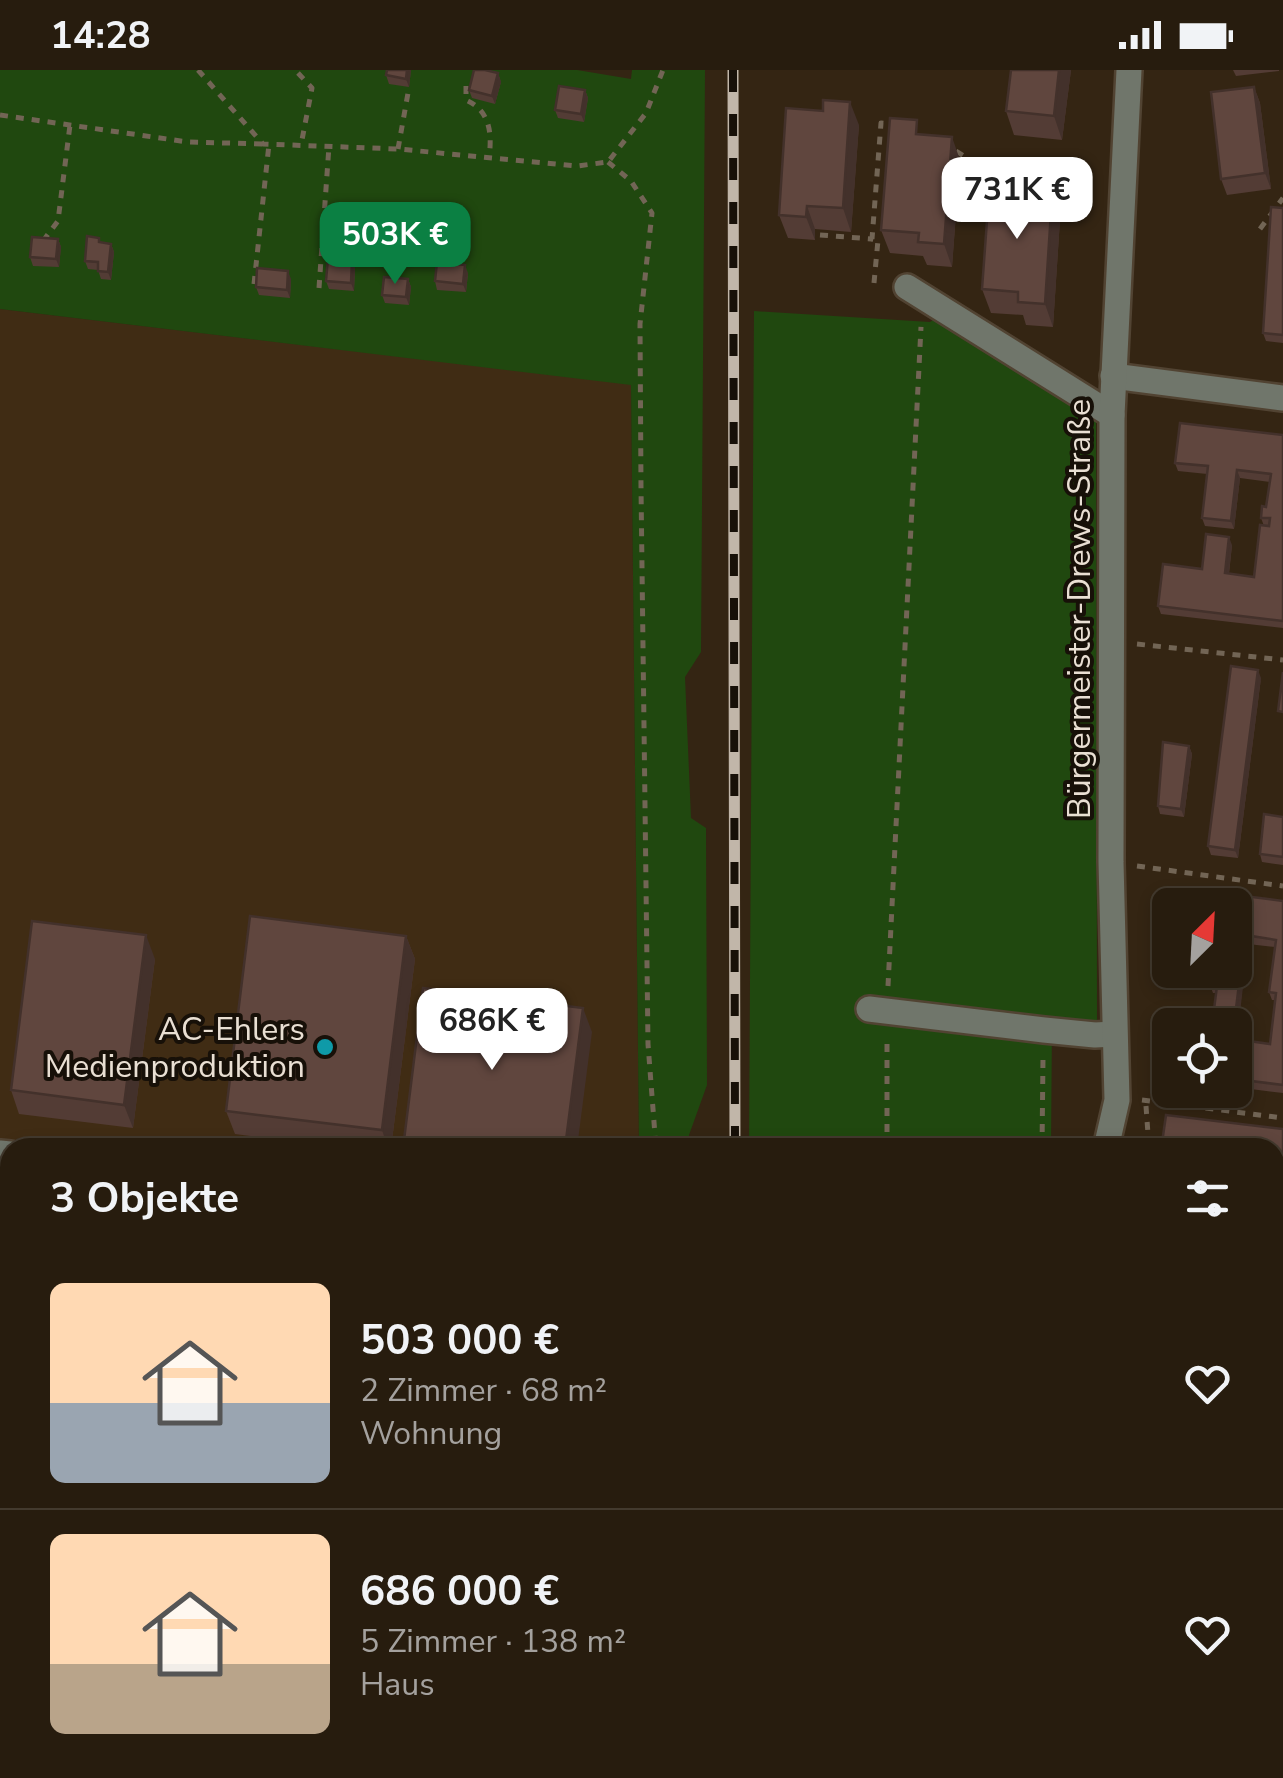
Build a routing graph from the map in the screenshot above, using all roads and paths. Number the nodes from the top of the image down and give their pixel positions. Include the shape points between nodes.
1 (198, 70) edge
2 (663, 70) edge
3 (1129, 70) edge
4 (298, 73) dead end
5 (466, 86) edge
6 (408, 93) dead end
7 (0, 115) edge
8 (898, 124) edge
9 (70, 125) junction
10 (266, 144) junction
11 (301, 146) junction
12 (330, 146) junction
13 (946, 146) edge
14 (398, 149) junction
15 (489, 158) junction
16 (608, 162) junction
17 (1010, 185) edge
18 (1283, 198) edge
19 (1042, 205) edge
20 (1121, 212) junction
21 (1260, 229) dead end
22 (820, 234) dead end
23 (872, 239) junction
24 (40, 245) edge
25 (254, 284) edge
26 (874, 284) dead end
27 (908, 287) dead end
28 (319, 288) dead end
29 (930, 301) junction
30 (1113, 376) junction
31 (1283, 398) edge
32 (1112, 415) junction
33 (1110, 641) junction
34 (1283, 660) edge
35 (1111, 862) junction
36 (1283, 886) edge
37 (878, 1010) junction
38 (1044, 1030) junction
39 (1114, 1034) junction
40 (1117, 1100) junction
41 (1146, 1100) junction
42 (1283, 1118) edge
43 (655, 1138) edge
44 (886, 1138) edge
45 (1042, 1138) edge
46 (1108, 1138) edge
47 (1148, 1138) edge

1 - 10 path
2 - 16 path via 646,113
3 - 20 street, Bürgermeister-Drews-Straße
4 - 11 path via 312,88
5 - 15 path via 466,100 489,125
6 - 14 path
7 - 9 path
8 - 23 path via 881,123
9 - 10 path via 188,142
9 - 24 path via 58,221
10 - 11 path
10 - 25 path
11 - 12 path
12 - 14 path
12 - 28 path
13 - 17 path
14 - 15 path
15 - 16 path via 577,166
16 - 43 path via 652,214 640,324 640,487 648,1044
18 - 21 path
19 - 20 path
20 - 30 street, Bürgermeister-Drews-Straße
22 - 23 path
23 - 26 path via 878,240
27 - 29 street
29 - 32 street
29 - 37 path via 922,320
30 - 31 street
30 - 32 street, Bürgermeister-Drews-Straße
32 - 33 street, Bürgermeister-Drews-Straße
33 - 34 path
33 - 35 street, Bürgermeister-Drews-Straße
35 - 36 path
35 - 39 street, Bürgermeister-Drews-Straße
37 - 38 street
37 - 44 path
38 - 39 street
38 - 45 path
39 - 40 street, Bürgermeister-Drews-Straße
40 - 41 path
40 - 46 street, Bürgermeister-Drews-Straße
41 - 42 path
41 - 47 path

